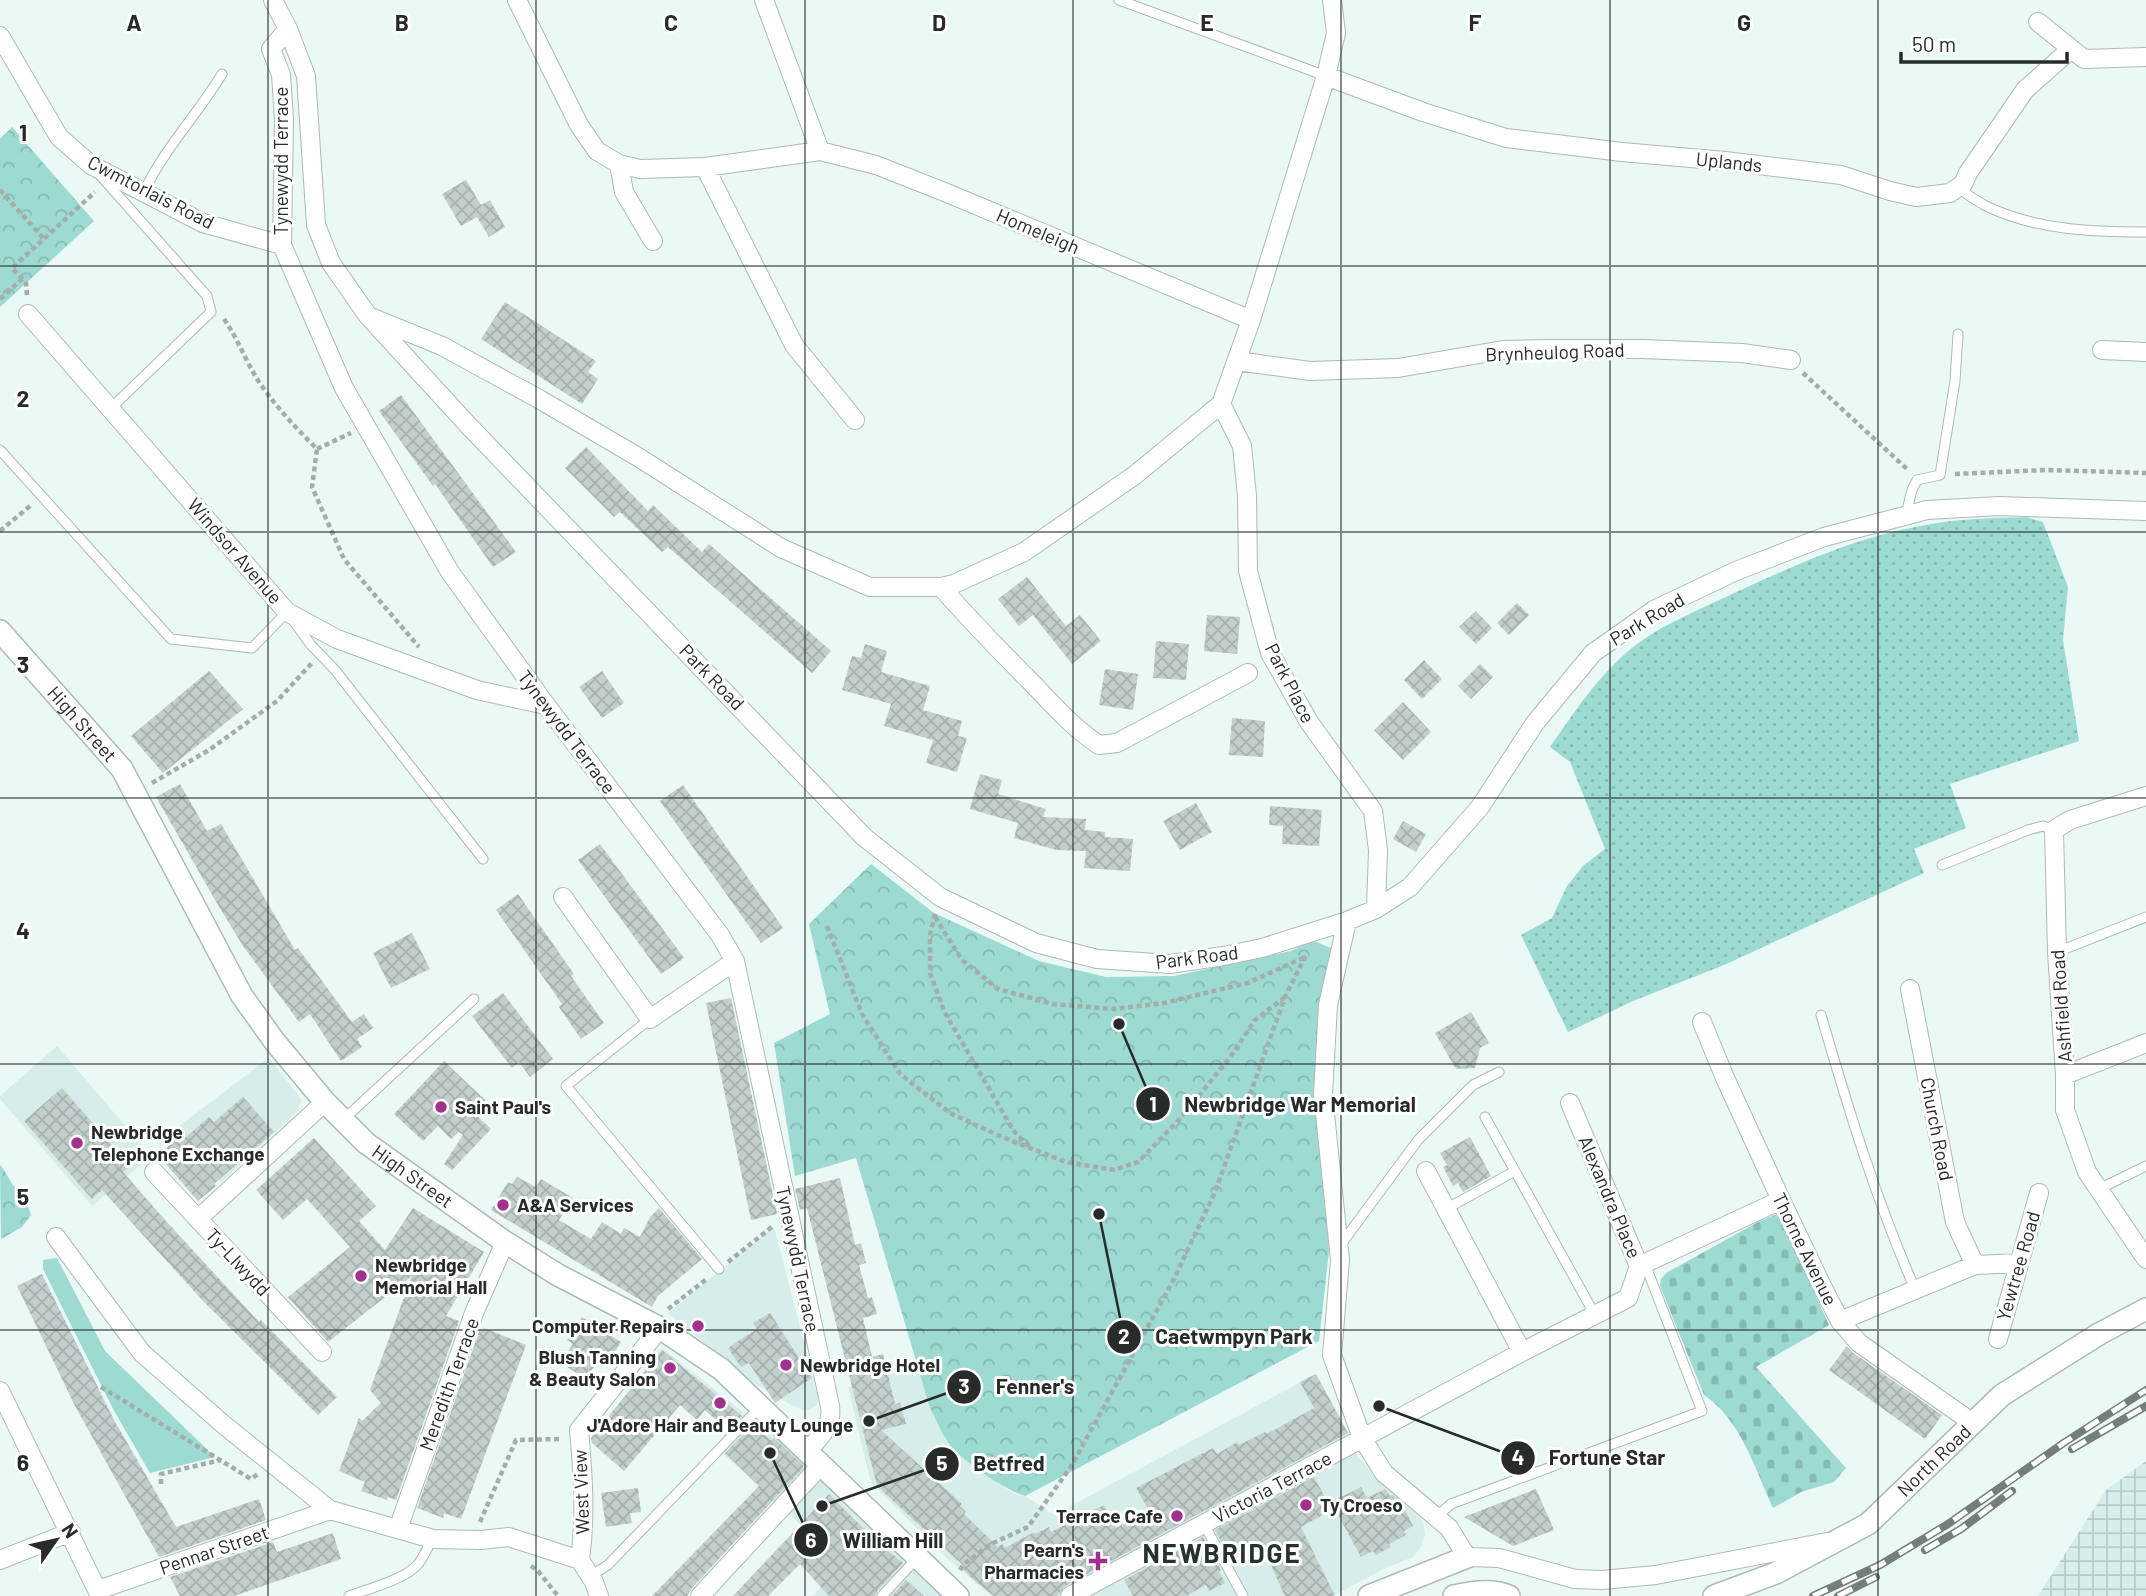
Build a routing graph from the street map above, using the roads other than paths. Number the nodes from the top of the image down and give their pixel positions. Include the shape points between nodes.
1 (273, 0) edge
2 (517, 0) edge
3 (764, 0) edge
4 (1119, 0) edge
5 (1332, 0) edge
6 (2038, 22) dead end
7 (288, 29) junction
8 (0, 36) edge
9 (2071, 49) junction
10 (2146, 57) edge
11 (222, 74) dead end
12 (1326, 76) junction
13 (820, 151) junction
14 (619, 164) junction
15 (92, 165) junction
16 (705, 167) junction
17 (1958, 188) junction
18 (144, 192) junction
19 (2146, 232) edge
20 (653, 241) dead end
21 (282, 245) junction
22 (28, 314) road end
23 (368, 316) junction
24 (1251, 320) junction
25 (1958, 334) dead end
26 (2102, 350) dead end
27 (2146, 352) edge
28 (1791, 360) road end
29 (1237, 361) junction
30 (1221, 404) junction
31 (111, 408) junction
32 (855, 420) dead end
33 (0, 450) edge
34 (2146, 511) edge
35 (1906, 514) junction
36 (941, 587) junction
37 (287, 612) junction
38 (0, 631) edge
39 (1248, 673) dead end
40 (546, 705) junction
41 (2146, 796) edge
42 (2054, 831) junction
43 (484, 859) dead end
44 (1942, 865) dead end
45 (563, 897) dead end
46 (1376, 909) junction
47 (2146, 917) edge
48 (1347, 921) junction
49 (2057, 952) junction
50 (735, 961) junction
51 (1910, 989) dead end
52 (474, 999) dead end
53 (1821, 1015) dead end
54 (650, 1019) junction
55 (1702, 1022) dead end
56 (2146, 1043) edge
57 (1499, 1072) dead end
58 (2065, 1075) junction
59 (325, 1102) junction
60 (1570, 1103) dead end
61 (1485, 1117) dead end
62 (343, 1120) junction
63 (2146, 1166) edge
64 (1426, 1171) dead end
65 (1516, 1171) junction
66 (154, 1172) dead end
67 (2099, 1189) junction
68 (2039, 1193) dead end
69 (1781, 1200) junction
70 (1446, 1209) junction
71 (198, 1219) junction
72 (56, 1237) dead end
73 (505, 1242) junction
74 (1338, 1249) junction
75 (2146, 1259) edge
76 (2019, 1263) junction
77 (1642, 1265) junction
78 (1975, 1265) junction
79 (719, 1269) dead end
80 (1915, 1289) junction
81 (2146, 1309) edge
82 (1595, 1315) junction
83 (1840, 1321) junction
84 (660, 1328) junction
85 (1998, 1339) dead end
86 (322, 1352) dead end
87 (1522, 1352) junction
88 (0, 1391) edge
89 (761, 1405) junction
90 (1973, 1423) junction
91 (1362, 1438) junction
92 (815, 1458) junction
93 (330, 1510) junction
94 (1435, 1518) junction
95 (1205, 1524) junction
96 (398, 1528) junction
97 (71, 1532) junction
98 (433, 1539) junction
99 (1841, 1539) junction
100 (919, 1557) junction
101 (1467, 1557) junction
102 (0, 1560) edge
103 (580, 1560) junction
104 (590, 1576) junction
105 (953, 1591) edge
106 (99, 1593) edge
107 (349, 1596) edge
108 (599, 1596) edge
109 (699, 1596) edge
110 (882, 1596) edge
111 (1070, 1596) edge
112 (1243, 1596) edge
113 (1369, 1596) edge
114 (1454, 1596) edge
115 (1509, 1596) edge
116 (1714, 1596) edge

1 - 7 street, Park Road
2 - 14 street, Homeleigh via 579,125 597,151
3 - 13 street
4 - 12 lane
5 - 12 street via 1336,33
6 - 9 street
7 - 21 street, Tynewydd Terrace via 271,49 281,75 284,119
7 - 23 street, Park Road via 306,76 316,225 331,263
8 - 15 street, Cwmtorlais Road via 59,137
9 - 10 street via 2084,59
9 - 17 street via 2025,90
11 - 18 lane
12 - 17 street, Uplands via 1506,138 1841,175 1916,197
12 - 24 street
13 - 16 street, Homeleigh
13 - 24 street, Homeleigh via 876,165
14 - 16 street, Homeleigh via 640,169
14 - 20 street via 624,192
15 - 18 street, Cwmtorlais Road
15 - 31 lane via 207,296 211,312
16 - 32 street via 794,345
17 - 19 lane via 1986,205 2051,227
18 - 21 street, Cwmtorlais Road via 203,223
21 - 40 street, Tynewydd Terrace via 344,388 450,572
22 - 31 street, Windsor Avenue
23 - 36 street via 442,346 539,399 781,548 870,587
23 - 48 street, Park Road via 864,837 940,897 1036,943 1097,959 1170,964 1262,948
24 - 29 street
25 - 35 lane via 1940,475 1917,480
26 - 27 street
28 - 29 street, Brynheulog Road via 1742,353 1617,349 1503,350 1373,369 1310,370
29 - 30 street
30 - 36 street via 1135,475 1024,552
30 - 46 street, Park Place via 1242,446 1248,571 1270,653 1309,722 1373,811 1378,850
31 - 37 street, Windsor Avenue
33 - 37 lane via 171,639 252,648
34 - 35 street, Park Road via 1999,506
35 - 46 street, Park Road via 1824,537 1736,571 1654,610 1593,653 1535,723 1480,807 1410,887
36 - 39 street, Park Place via 1059,712 1099,745 1117,743
37 - 40 street, Windsor Avenue via 337,639 477,690
37 - 43 lane
38 - 59 street, High Street via 122,769 242,996
40 - 50 street, Tynewydd Terrace
41 - 42 street via 2070,820
42 - 44 lane via 2043,826 2028,830
42 - 49 street, Ashfield Road
45 - 54 street
46 - 48 street, Park Road
47 - 49 lane
48 - 74 street via 1328,1005 1323,1094
49 - 58 street, Ashfield Road
50 - 54 street
50 - 92 street, Tynewydd Terrace via 830,1406 829,1424
51 - 78 street, Church Road via 1955,1222
52 - 62 lane
53 - 80 lane via 1854,1126
54 - 79 lane via 566,1086
55 - 69 street, Thorne Avenue
56 - 58 street
57 - 74 lane via 1473,1085 1418,1140
58 - 67 street, Ashfield Road via 2065,1110 2087,1172
59 - 62 street, High Street
59 - 71 street
60 - 77 street, Alexandra Place
61 - 65 lane
62 - 73 street, High Street via 366,1143
63 - 67 lane
64 - 70 street
65 - 70 lane
65 - 82 lane
66 - 71 street, Ty-Llwydd
67 - 75 street, Ashfield Road
68 - 76 street, Yewtree Road
69 - 77 street
69 - 83 street, Thorne Avenue
70 - 87 street
71 - 86 street, Ty-Llwydd
72 - 93 street via 142,1353
73 - 84 street, High Street
73 - 96 street, Meredith Terrace via 474,1313
74 - 91 street via 1332,1355
76 - 78 street
76 - 85 street, Yewtree Road
77 - 82 street, Alexandra Place via 1628,1298
77 - 94 lane via 1702,1411 1451,1504
78 - 80 street
80 - 83 street
81 - 90 street, North Road via 2002,1395
82 - 87 street, Alexandra Place
83 - 90 street, Thorne Avenue via 1859,1343
84 - 89 street, High Street via 721,1369
84 - 103 street, West View via 579,1430 584,1501
87 - 91 street, Alexandra Place
88 - 97 street
89 - 92 street, High Street
89 - 104 lane via 608,1565
90 - 99 street, North Road via 1868,1524
91 - 94 street via 1384,1473
91 - 95 street, Victoria Terrace
92 - 100 street, High Street
92 - 109 street, Tynewydd Terrace
93 - 96 street
93 - 106 street, Pennar Street
94 - 101 street via 1449,1528
95 - 111 street, Victoria Terrace
95 - 112 lane
96 - 98 street
97 - 102 street
97 - 106 street
98 - 103 street via 509,1537
98 - 107 lane via 418,1565
99 - 101 street via 1656,1575 1602,1580 1575,1578 1499,1558
99 - 116 street, North Road via 1776,1573
100 - 105 street, High Street
100 - 110 lane
101 - 113 street
103 - 104 street, West View
104 - 108 street, West View
114 - 115 street via 1500,1592

